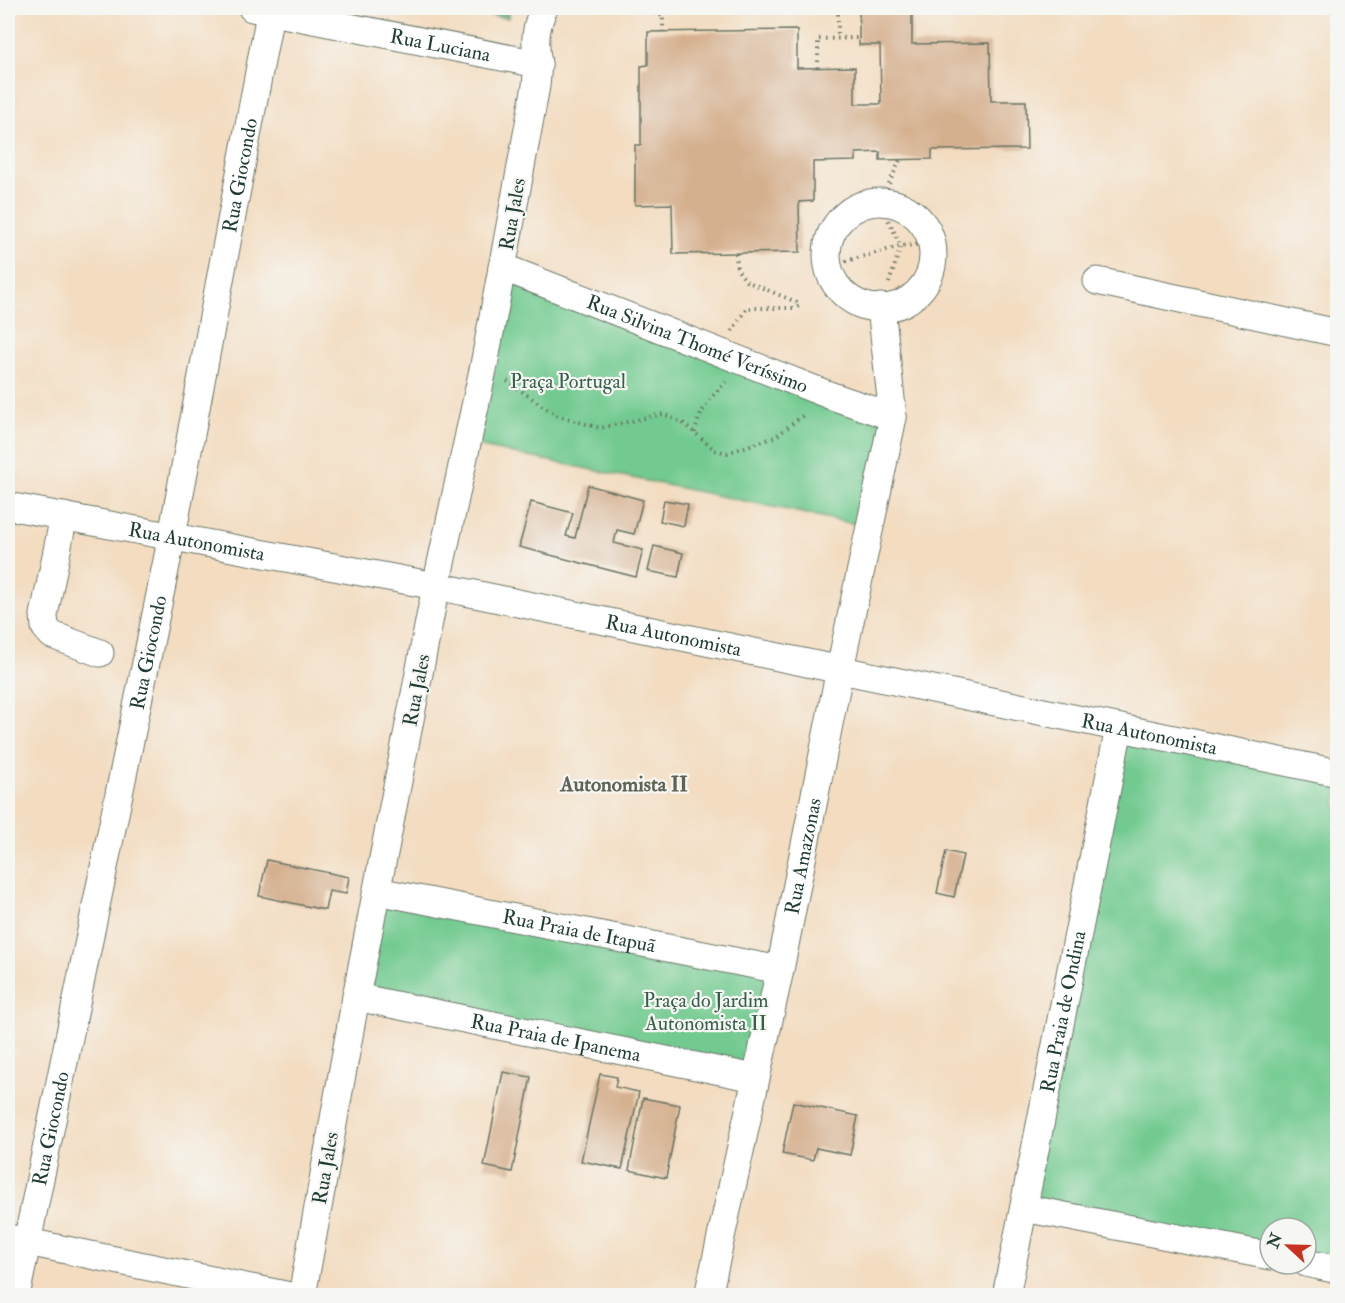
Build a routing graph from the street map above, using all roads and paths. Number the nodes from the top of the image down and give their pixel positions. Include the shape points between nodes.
1 (544, 8) edge
2 (637, 8) edge
3 (838, 8) edge
4 (264, 9) edge
5 (663, 32) dead end
6 (838, 38) junction
7 (859, 38) dead end
8 (818, 68) dead end
9 (537, 75) junction
10 (900, 160) dead end
11 (880, 202) junction
12 (932, 244) junction
13 (901, 246) junction
14 (736, 253) dead end
15 (828, 266) junction
16 (502, 267) junction
17 (1097, 281) dead end
18 (881, 307) junction
19 (1338, 333) edge
20 (719, 351) junction
21 (744, 362) junction
22 (484, 365) junction
23 (829, 395) junction
24 (893, 417) junction
25 (694, 434) junction
26 (8, 506) edge
27 (64, 516) junction
28 (172, 536) junction
29 (436, 586) junction
30 (100, 653) dead end
31 (840, 669) junction
32 (1119, 728) junction
33 (1338, 773) edge
34 (378, 891) junction
35 (780, 970) junction
36 (356, 997) junction
37 (756, 1078) junction
38 (1024, 1208) junction
39 (17, 1240) edge
40 (1258, 1254) edge
41 (1318, 1266) edge
42 (1338, 1270) edge
43 (16, 1296) edge
44 (290, 1296) edge
45 (302, 1296) edge
46 (708, 1296) edge
47 (1006, 1296) edge

1 - 9 street, Rua Jales via 534,44
2 - 5 path via 663,16
3 - 6 path
4 - 9 street, Rua Luciana
4 - 28 street, Rua Giocondo
6 - 7 path
6 - 8 path via 818,39
9 - 16 street, Rua Jales
10 - 11 path
11 - 12 street via 910,210 924,224
11 - 13 path
11 - 15 street via 869,202 850,211 836,226 828,245
12 - 13 path
12 - 18 street via 933,264 925,284 910,299
13 - 15 path
13 - 18 path
14 - 20 path via 737,269 746,280 799,306 747,308
15 - 18 street via 836,285 851,300 870,308
16 - 20 street, Rua Silvina Thomé Veríssimo
16 - 22 street, Rua Jales
17 - 19 street
18 - 24 street, Rua Amazonas
20 - 21 street, Rua Silvina Thomé Veríssimo
21 - 23 street, Rua Silvina Thomé Veríssimo
21 - 25 path via 708,400
22 - 25 path via 556,415 600,428 663,414 683,423
22 - 29 street, Rua Jales
23 - 24 street, Rua Silvina Thomé Veríssimo
23 - 25 path via 775,437 727,453 714,450
24 - 31 street, Rua Amazonas
26 - 27 street, Rua Autonomista
27 - 28 street, Rua Autonomista
27 - 30 street via 44,615 45,627 52,635
28 - 29 street, Rua Autonomista
28 - 39 street, Rua Giocondo
29 - 31 street, Rua Autonomista
29 - 34 street, Rua Jales
31 - 32 street, Rua Autonomista
31 - 35 street, Rua Amazonas
32 - 33 street, Rua Autonomista
32 - 38 street, Rua Praia de Ondina
34 - 35 street, Rua Praia de Itapuã
34 - 36 street, Rua Jales
35 - 37 street, Rua Amazonas
36 - 37 street, Rua Praia de Ipanema
36 - 45 street, Rua Jales
37 - 46 street, Rua Amazonas
38 - 40 street
38 - 47 street, Rua Praia de Ondina
39 - 43 street, Rua Giocondo
39 - 44 street
41 - 42 street

